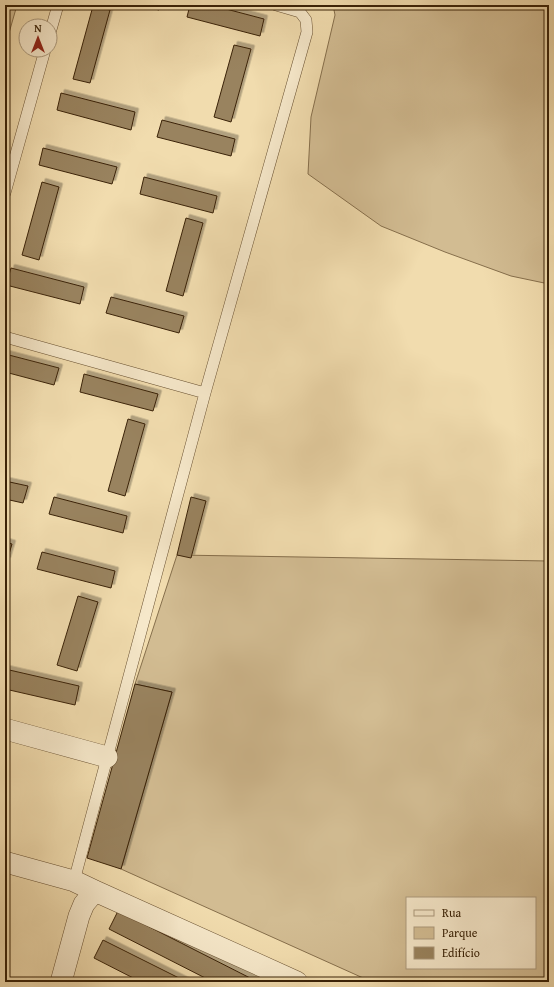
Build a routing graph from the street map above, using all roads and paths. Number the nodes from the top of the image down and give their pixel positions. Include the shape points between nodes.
1 (58, 5) edge
2 (276, 5) edge
3 (54, 18) edge
4 (43, 58) edge
5 (5, 193) edge
6 (5, 337) edge
7 (205, 393) junction
8 (5, 729) edge
9 (107, 757) junction
10 (5, 862) edge
11 (74, 881) junction
12 (94, 891) junction
13 (61, 982) edge
14 (297, 982) edge

1 - 3 lane
2 - 7 lane via 300,12 306,20 307,32
4 - 5 lane
6 - 7 lane
7 - 9 lane
8 - 9 street
9 - 11 lane
10 - 11 street
11 - 12 street
12 - 13 street via 79,916
12 - 14 street

